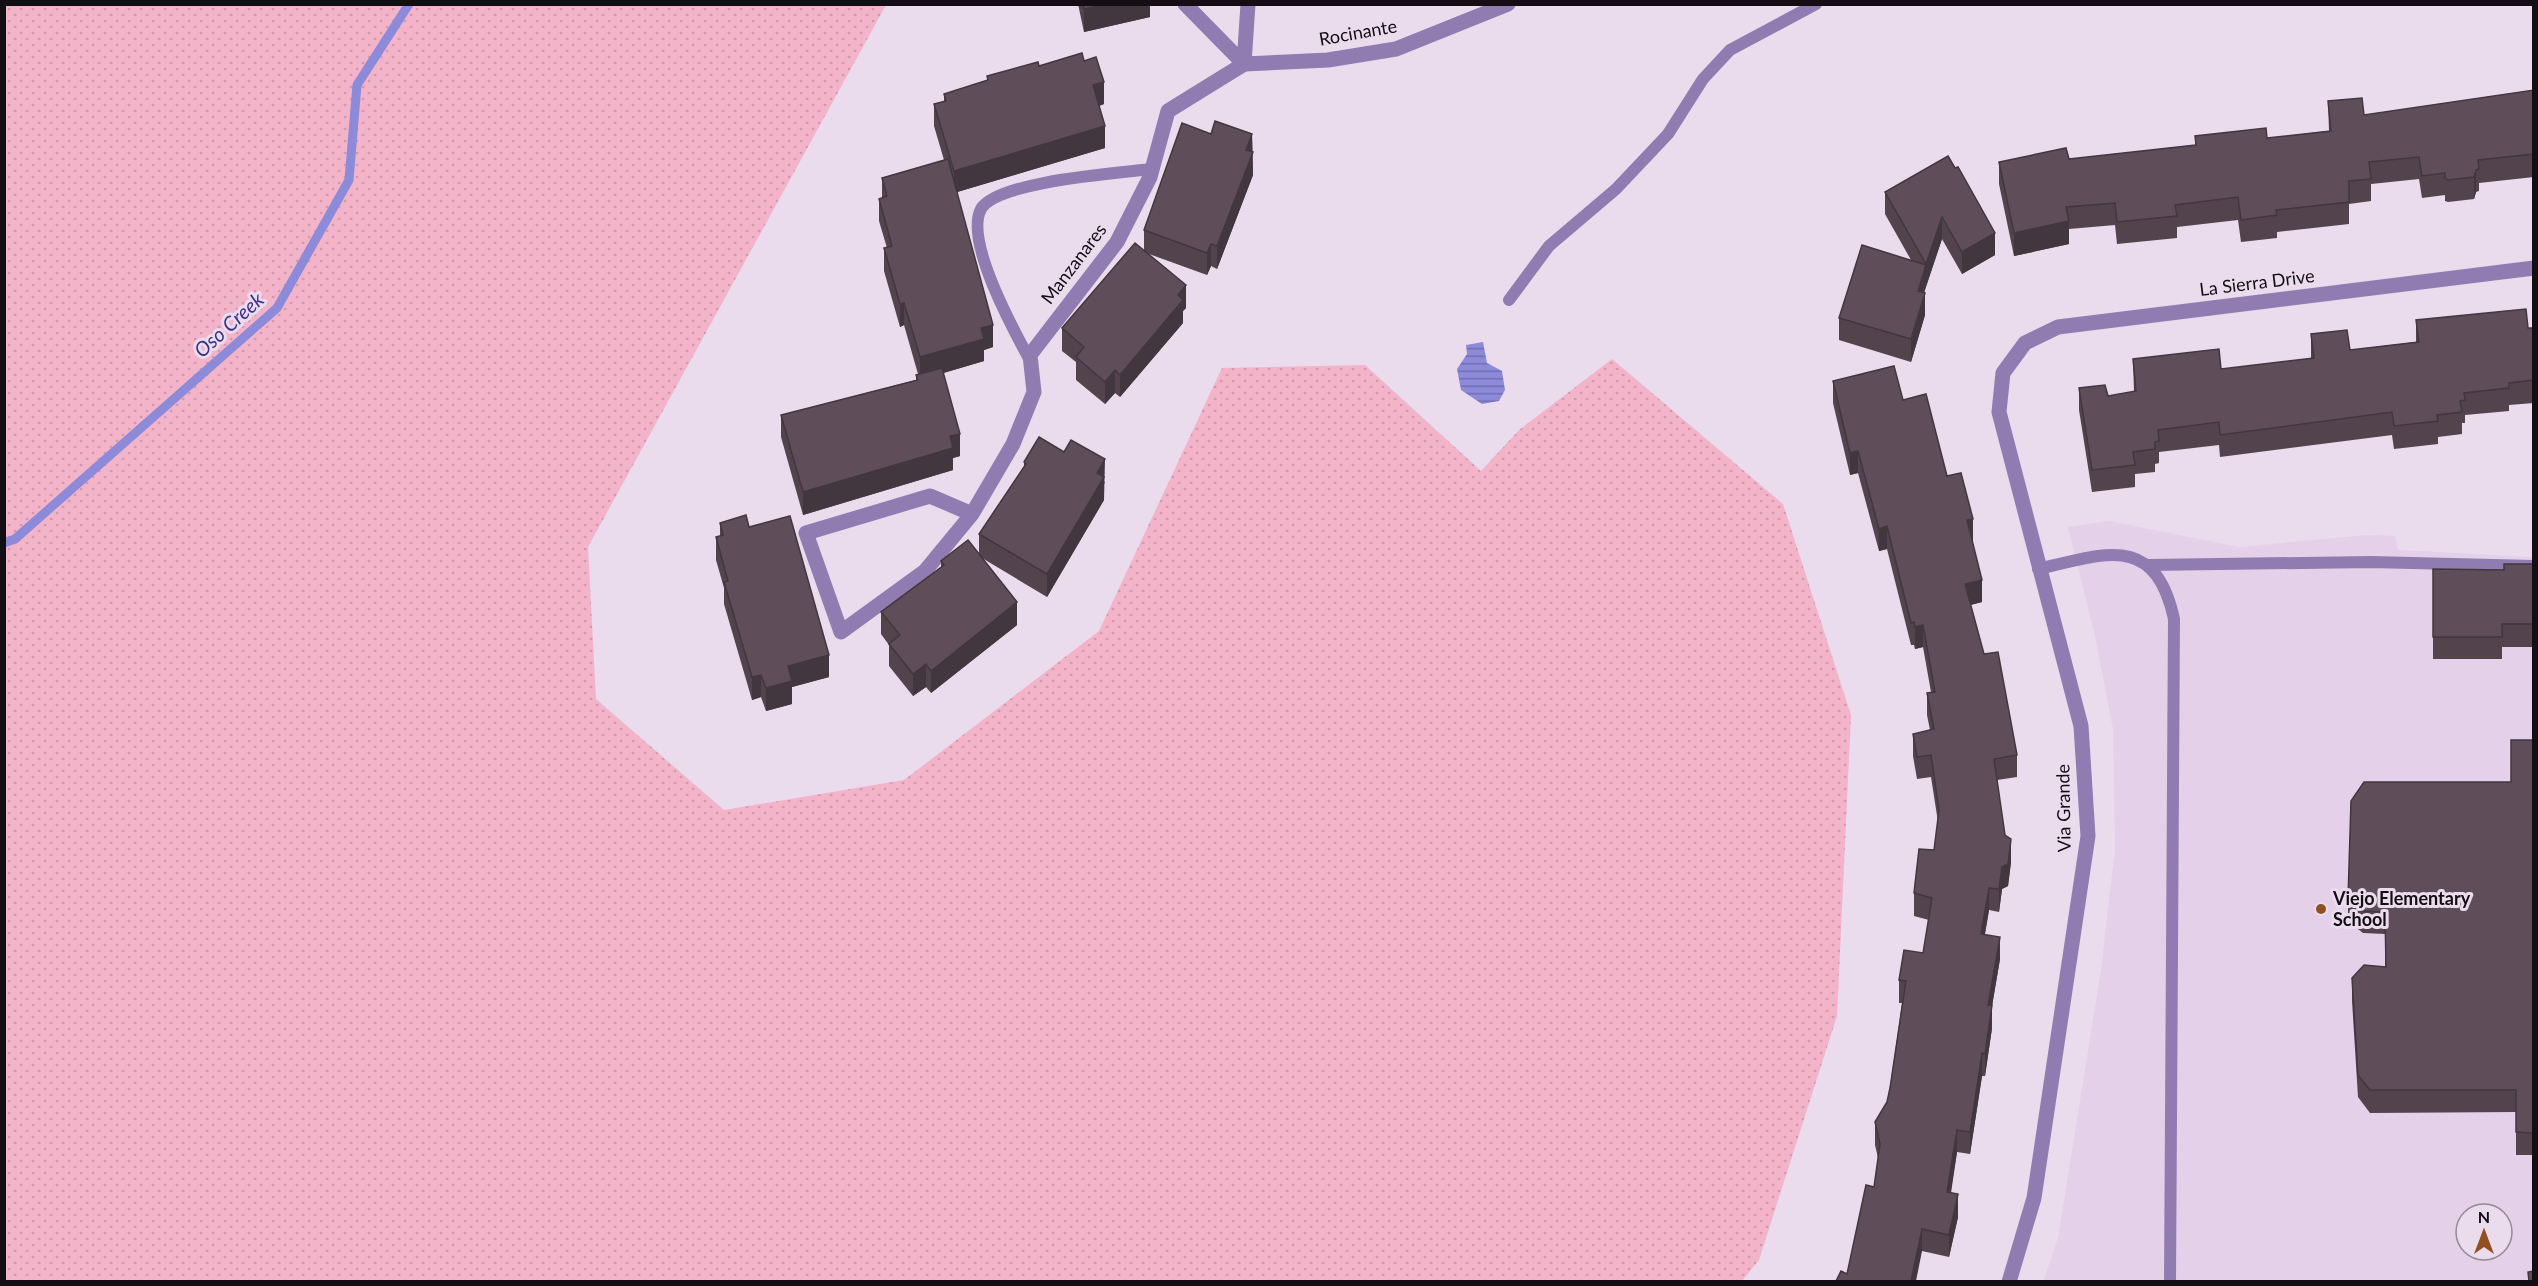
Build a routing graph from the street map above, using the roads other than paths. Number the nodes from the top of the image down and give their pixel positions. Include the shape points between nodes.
1 (1185, 4) edge
2 (1248, 4) edge
3 (1816, 4) edge
4 (1504, 5) edge
5 (1244, 64) junction
6 (1152, 169) junction
7 (2534, 268) edge
8 (1509, 300) dead end
9 (1031, 362) junction
10 (2003, 373) joint
11 (972, 514) junction
12 (2148, 565) junction
13 (2534, 566) edge
14 (2038, 569) junction
15 (2009, 1281) edge
16 (2170, 1281) edge

1 - 5 street
2 - 5 street
3 - 8 lane via 1730,50 1703,79 1668,134 1616,189 1550,246
4 - 5 street, Rocinante via 1396,49 1328,60
5 - 6 street, Manzanares via 1168,111
6 - 9 street, Manzanares via 1117,242 1030,355
6 - 9 lane via 1059,180 998,195 981,209 977,231 998,303
7 - 10 street, La Sierra Drive via 2058,327 2025,343
9 - 11 street via 1034,392 1013,444
10 - 14 street, Via Grande via 1999,412
11 - 11 street via 925,571 841,632 806,533 930,496
12 - 13 lane via 2371,562
12 - 14 lane via 2133,556 2118,554
12 - 16 lane via 2169,597 2174,619
14 - 15 street, Via Grande via 2081,726 2088,836 2034,1197

